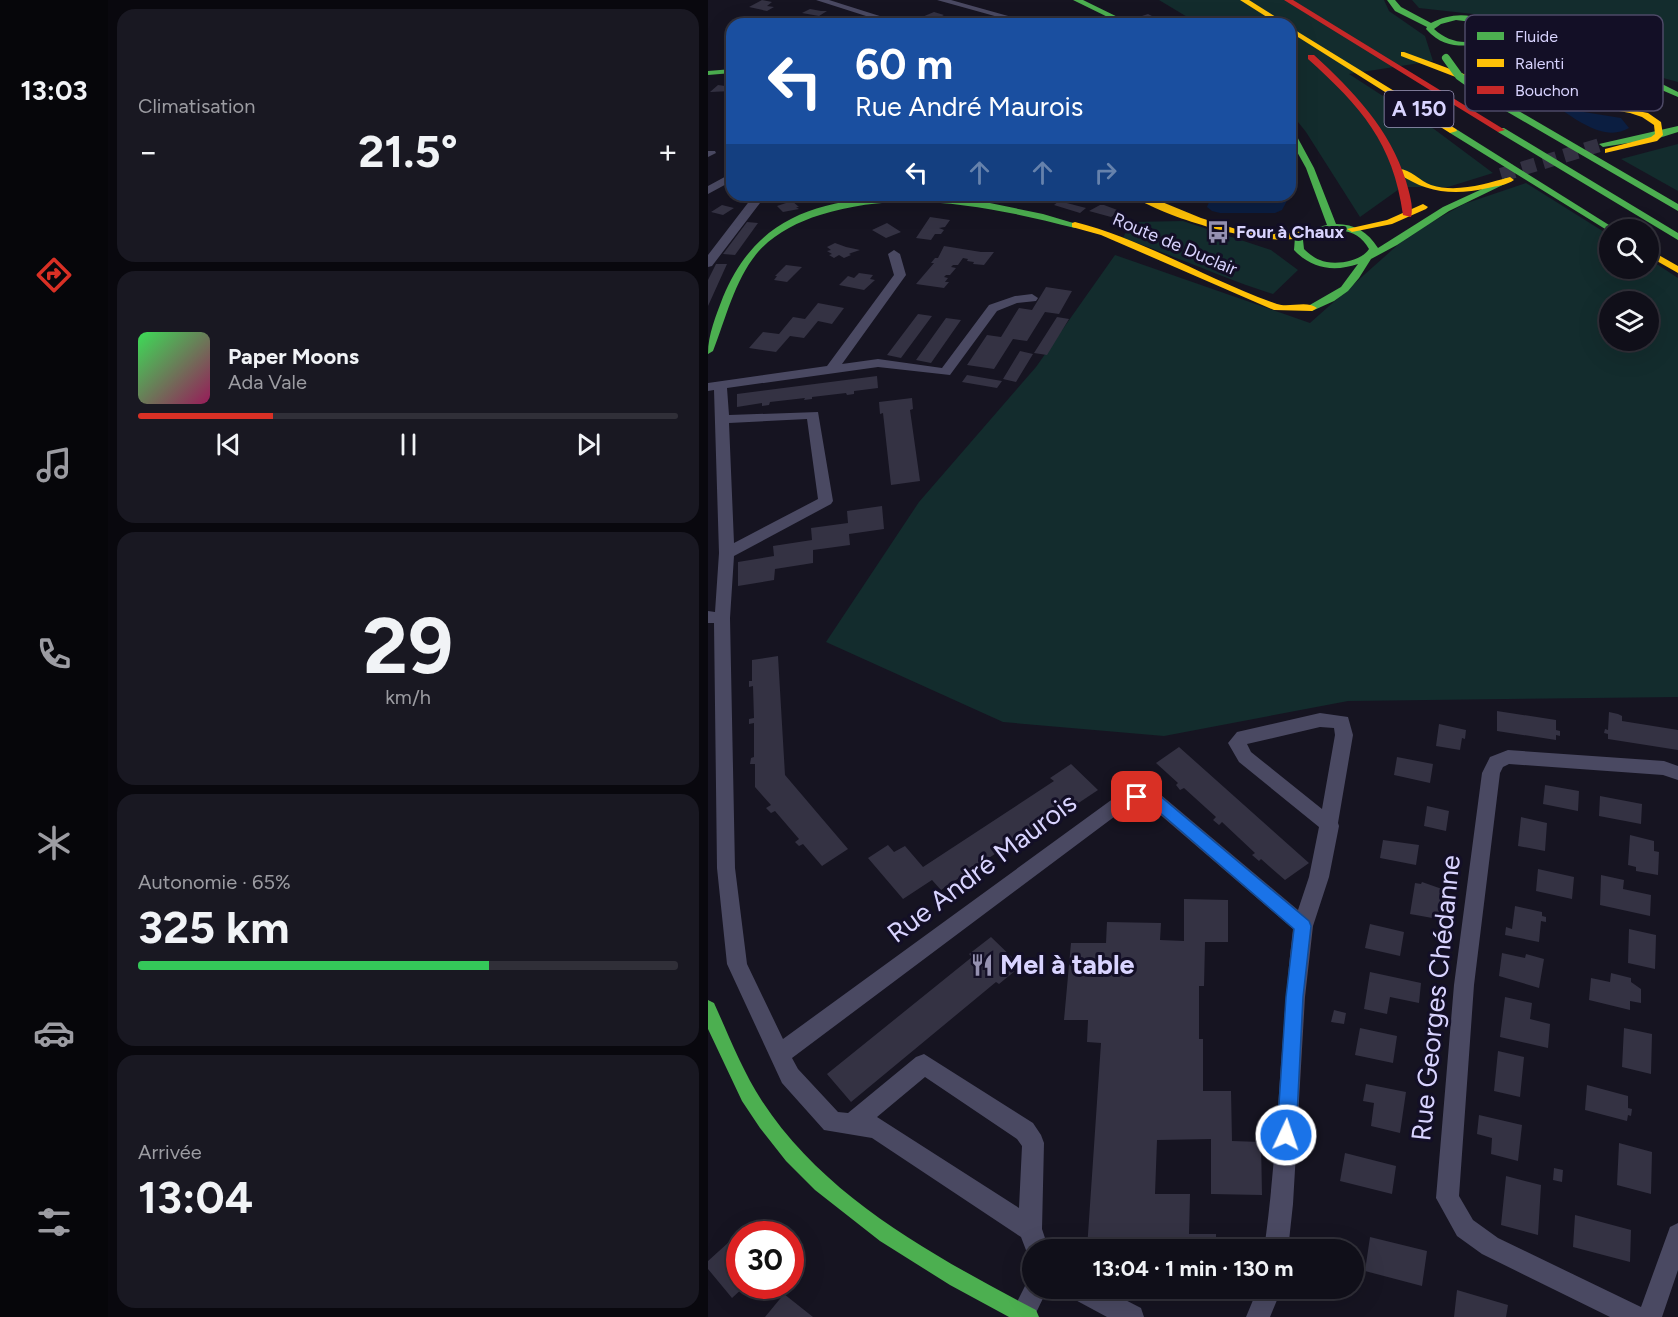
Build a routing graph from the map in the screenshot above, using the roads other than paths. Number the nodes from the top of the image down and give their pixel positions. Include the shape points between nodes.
1 (820, 0) edge
2 (941, 0) edge
3 (1077, 0) edge
4 (1237, 0) edge
5 (1244, 0) edge
6 (1391, 0) edge
7 (1396, 0) edge
8 (1290, 2) edge
9 (882, 18) edge
10 (1010, 18) edge
11 (1115, 18) edge
12 (1260, 18) edge
13 (1272, 18) edge
14 (1449, 18) junction
15 (1465, 20) edge
16 (1431, 26) junction
17 (1296, 33) edge
18 (1440, 39) junction
19 (1465, 44) edge
20 (1296, 45) edge
21 (1465, 45) edge
22 (1450, 58) junction
23 (726, 72) edge
24 (1465, 72) edge
25 (708, 74) edge
26 (1465, 76) edge
27 (1663, 88) edge
28 (1678, 95) edge
29 (1465, 108) edge
30 (1470, 111) edge
31 (1517, 111) edge
32 (1519, 111) edge
33 (1625, 111) edge
34 (1678, 129) edge
35 (1659, 135) junction
36 (1678, 139) edge
37 (1296, 142) edge
38 (1401, 171) junction
39 (726, 180) edge
40 (708, 191) edge
41 (1455, 191) junction
42 (755, 201) edge
43 (856, 201) edge
44 (948, 201) edge
45 (1152, 201) edge
46 (1678, 201) edge
47 (1678, 208) edge
48 (1408, 215) junction
49 (1599, 221) edge
50 (1332, 226) junction
51 (1352, 229) junction
52 (1304, 234) junction
53 (1249, 235) junction
54 (1678, 237) edge
55 (894, 254) dead end
56 (1369, 256) junction
57 (1659, 259) edge
58 (1313, 261) junction
59 (708, 263) edge
60 (1678, 270) edge
61 (1242, 292) junction
62 (1032, 298) dead end
63 (708, 351) edge
64 (832, 369) junction
65 (714, 386) edge
66 (722, 419) junction
67 (727, 553) junction
68 (715, 618) edge
69 (1678, 773) edge
70 (1330, 825) junction
71 (1303, 926) junction
72 (708, 1008) edge
73 (780, 1054) junction
74 (851, 1125) junction
75 (1678, 1235) edge
76 (1034, 1239) edge
77 (1277, 1239) edge
78 (1032, 1299) edge
79 (1097, 1299) edge
80 (1267, 1299) edge
81 (1026, 1316) edge
82 (1132, 1317) edge
83 (1258, 1317) edge
84 (1636, 1317) edge
85 (1650, 1317) edge

1 - 9 street
2 - 10 street
3 - 11 main road
4 - 12 main road
5 - 13 main road
6 - 16 main road via 1398,9
7 - 14 main road via 1417,12
8 - 26 main road via 1433,66
8 - 29 main road, A 150
14 - 15 main road
14 - 16 main road
16 - 18 main road
17 - 49 main road, A 150
18 - 19 main road
18 - 22 main road
20 - 38 main road via 1357,101
21 - 22 main road
22 - 24 main road
23 - 25 main road
27 - 28 main road
30 - 54 main road, A 150
31 - 47 main road
32 - 46 main road
33 - 35 main road via 1646,115 1658,124
34 - 35 main road
35 - 36 main road via 1606,147
37 - 50 main road
38 - 41 main road via 1418,185
38 - 48 main road
39 - 40 street
41 - 48 main road
41 - 56 main road via 1470,191 1506,178 1446,208
42 - 59 street
43 - 63 main road, Route de Duclair via 812,213 764,240 742,269
44 - 61 main road, Route de Duclair via 1055,219 1104,233
45 - 53 main road
48 - 51 main road via 1376,228
50 - 51 main road
50 - 52 main road
51 - 56 main road via 1373,243
52 - 53 main road via 1292,238
52 - 58 main road via 1297,246
53 - 58 main road
55 - 64 street via 900,274
56 - 58 main road via 1345,265
56 - 61 main road, Route de Duclair via 1355,280 1322,306 1278,308
57 - 60 main road
58 - 61 main road, Route de Duclair via 1328,280 1316,296 1275,300
62 - 64 street via 993,308 945,372 878,363
64 - 65 street
65 - 66 street
66 - 67 street
66 - 67 street via 813,415 826,501
67 - 68 street
68 - 73 street via 726,867 737,964
69 - 84 street, Rue Georges Chédanne via 1664,768 1508,757 1496,762 1491,773 1464,985 1447,1198 1465,1228 1490,1246
70 - 70 street via 1344,735 1342,722 1320,720 1243,737 1237,743 1245,757
70 - 71 street
71 - 73 street, Rue André Maurois via 1155,800 1137,797 1120,803
71 - 77 street
72 - 81 main road via 736,1073 766,1122 828,1190 909,1247
73 - 74 street via 790,1076 832,1122
74 - 76 street via 876,1128
74 - 76 street via 924,1064 1025,1131 1033,1143
75 - 85 street
78 - 81 street
79 - 82 street
80 - 83 street

